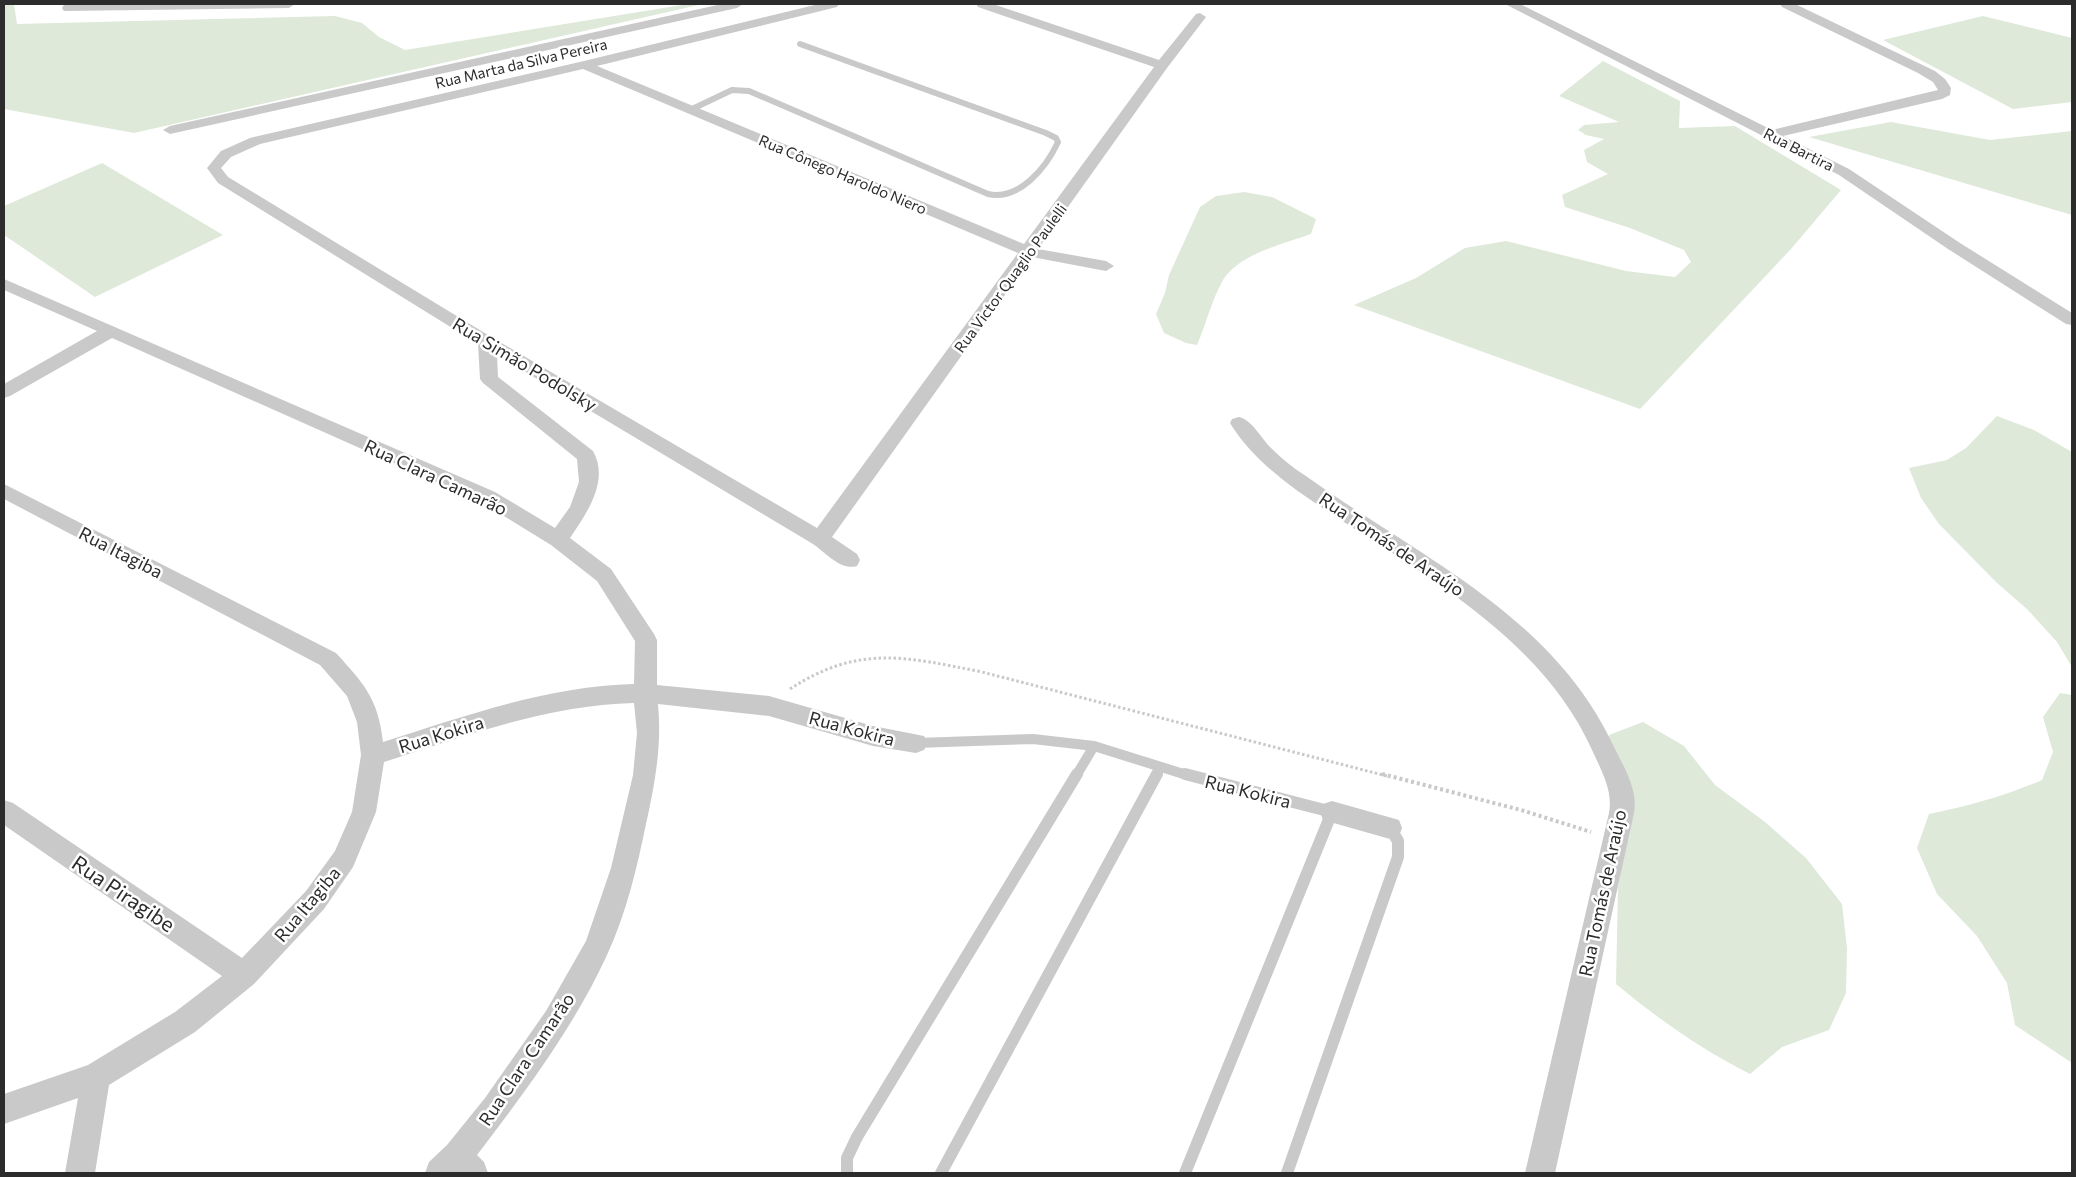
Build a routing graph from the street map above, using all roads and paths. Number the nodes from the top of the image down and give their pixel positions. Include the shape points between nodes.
1 (289, 4) edge
2 (737, 4) edge
3 (982, 4) edge
4 (1511, 4) edge
5 (1786, 4) edge
6 (822, 5) edge
7 (68, 8) dead end
8 (1200, 17) dead end
9 (800, 44) dead end
10 (1162, 64) junction
11 (584, 65) junction
12 (690, 110) junction
13 (172, 129) dead end
14 (1769, 135) junction
15 (218, 159) joint
16 (1029, 252) junction
17 (1106, 266) dead end
18 (4, 284) edge
19 (2072, 320) edge
20 (108, 332) junction
21 (487, 342) junction
22 (4, 392) edge
23 (1239, 423) dead end
24 (4, 491) edge
25 (820, 539) junction
26 (558, 540) junction
27 (850, 560) dead end
28 (645, 693) junction
29 (769, 706) junction
30 (916, 743) joint
31 (1094, 746) junction
32 (373, 756) junction
33 (1160, 768) junction
34 (4, 811) edge
35 (1332, 812) junction
36 (1390, 828) joint
37 (1616, 839) junction
38 (244, 975) junction
39 (96, 1077) junction
40 (4, 1109) edge
41 (457, 1168) edge
42 (80, 1173) edge
43 (847, 1173) edge
44 (941, 1173) edge
45 (1185, 1173) edge
46 (1287, 1173) edge
47 (1540, 1173) edge

1 - 7 street
2 - 13 street, Rua Marta da Silva Pereira
3 - 10 street
4 - 14 street, Rua Bartira
5 - 14 street via 1924,70 1940,80 1945,92
6 - 11 street, Rua Marta da Silva Pereira
8 - 10 street, Rua Victor Quaglio Paulelli
9 - 12 lane via 1046,133 1058,142 1051,155 1018,190 999,197 749,91 732,90
10 - 16 street, Rua Victor Quaglio Paulelli
11 - 12 street, Rua Cônego Haroldo Niero
11 - 15 street, Rua Marta da Silva Pereira via 255,141
12 - 16 street, Rua Cônego Haroldo Niero
14 - 19 street, Rua Bartira via 1844,172
15 - 21 street, Rua Simão Podolsky via 214,168 223,180
16 - 17 street, Rua Cônego Haroldo Niero
16 - 25 street, Rua Victor Quaglio Paulelli
18 - 20 street, Rua Clara Camarão
20 - 22 street
20 - 26 street, Rua Clara Camarão via 488,498
21 - 25 street, Rua Simão Podolsky
21 - 26 street via 489,379 586,456 589,482 579,508
23 - 37 street, Rua Tomás de Araújo via 1249,440 1326,500 1461,587 1526,643 1572,690 1605,748 1623,799
24 - 32 street, Rua Itagiba via 328,659 357,691 369,722
25 - 27 street, Rua Simão Podolsky
26 - 28 street, Rua Clara Camarão via 604,576 646,640
28 - 29 street, Rua Kokira
28 - 32 street, Rua Kokira via 603,694 557,702 481,721
28 - 41 street, Rua Clara Camarão via 649,733 645,775 624,868 597,947 556,1021
29 - 30 street, Rua Kokira via 873,736
29 - 37 path via 804,678 839,662 887,656 931,662 1492,803
30 - 31 lane, Rua Kokira via 1033,740
31 - 33 lane, Rua Kokira
31 - 43 lane via 857,1137 847,1158
32 - 38 street, Rua Itagiba via 364,812 344,859 315,900
33 - 35 lane, Rua Kokira
33 - 44 lane
34 - 38 street, Rua Piragibe
35 - 36 street, Rua Kokira
35 - 45 lane
36 - 46 lane, Rua Kokira via 1398,836 1398,858
37 - 47 street, Rua Tomás de Araújo
38 - 39 street, Rua Itagiba via 184,1022
39 - 40 street, Rua Itagiba
39 - 42 street

